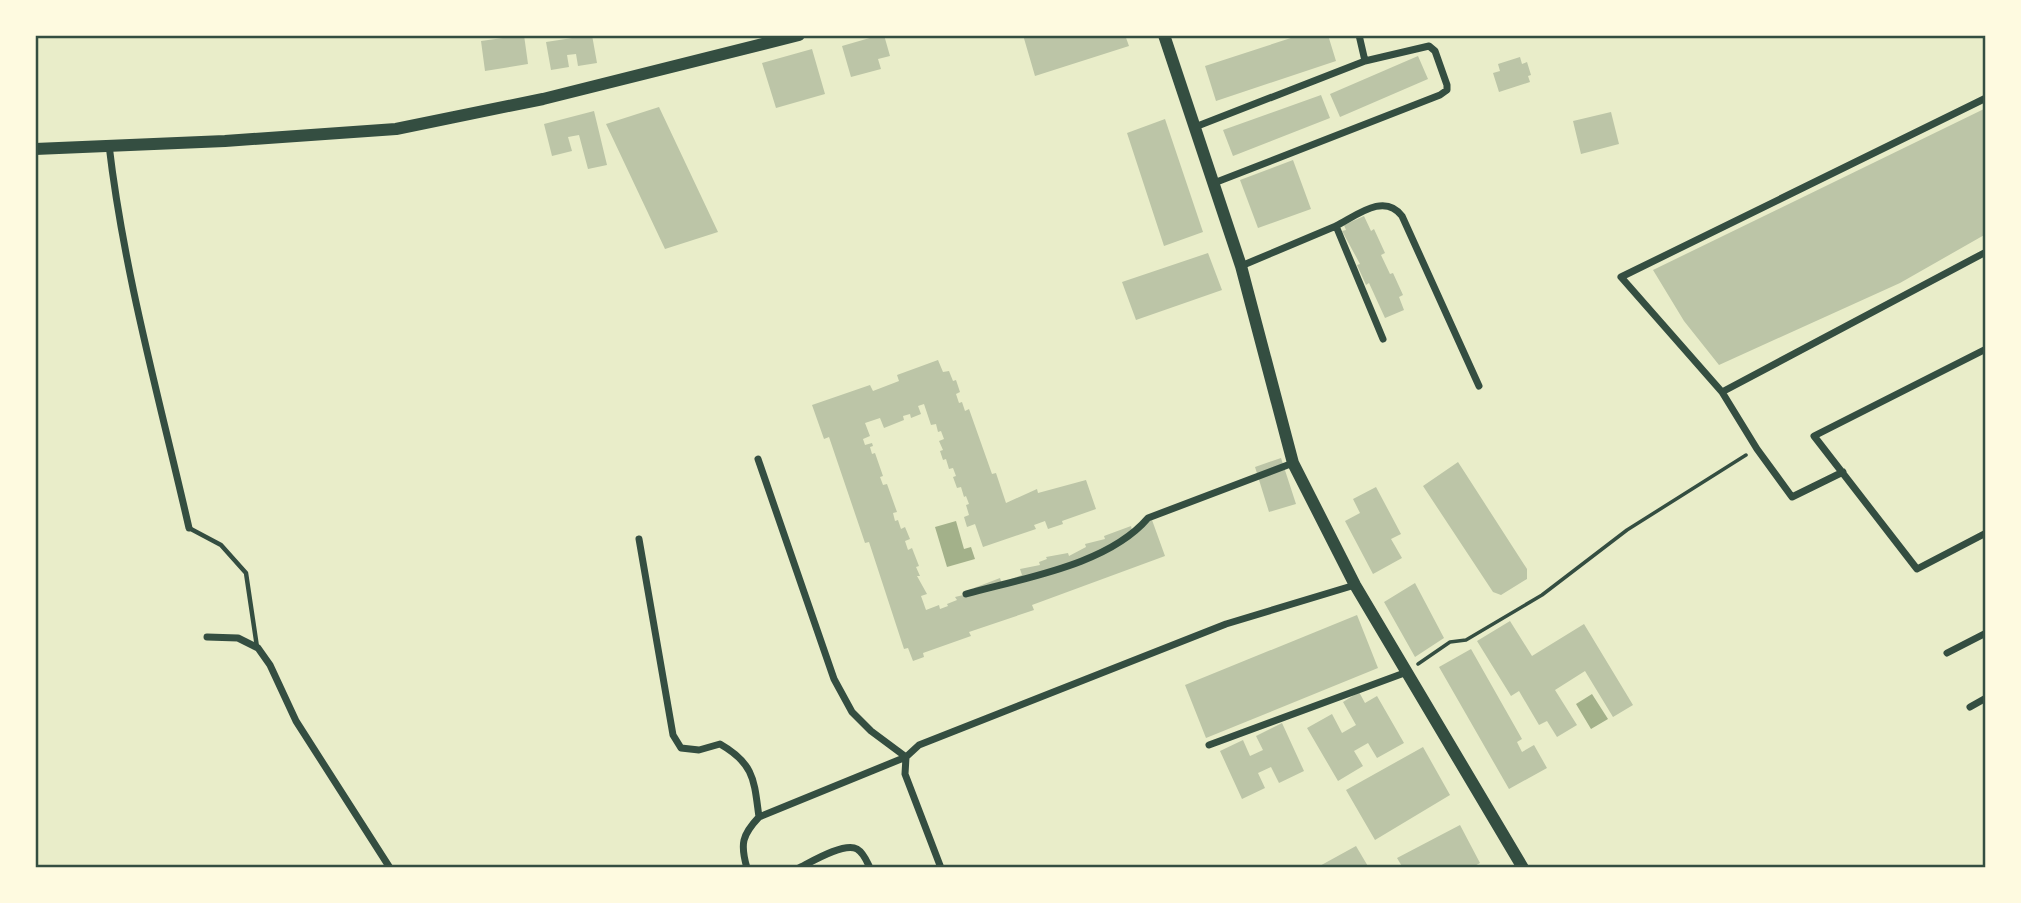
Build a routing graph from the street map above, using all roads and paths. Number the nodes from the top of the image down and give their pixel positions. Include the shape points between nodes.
1 (800, 35) edge
2 (1164, 35) edge
3 (1359, 35) edge
4 (1365, 61) junction
5 (1986, 98) edge
6 (1195, 127) junction
7 (109, 145) junction
8 (35, 149) edge
9 (1213, 183) junction
10 (1336, 226) junction
11 (1986, 252) edge
12 (1241, 267) junction
13 (1383, 339) dead end
14 (1986, 349) edge
15 (1479, 386) dead end
16 (1722, 392) junction
17 (1757, 449) junction
18 (758, 459) dead end
19 (1293, 463) junction
20 (1843, 472) junction
21 (189, 528) joint
22 (1986, 533) edge
23 (639, 539) dead end
24 (1355, 585) junction
25 (966, 594) dead end
26 (1986, 633) edge
27 (207, 638) dead end
28 (258, 648) junction
29 (1947, 653) dead end
30 (1407, 671) junction
31 (1986, 698) edge
32 (1970, 707) dead end
33 (1209, 746) dead end
34 (906, 757) junction
35 (759, 817) junction
36 (390, 868) edge
37 (747, 868) edge
38 (799, 868) edge
39 (870, 868) edge
40 (941, 868) edge
41 (1523, 868) edge

1 - 7 main road via 543,99 396,129
2 - 6 main road
3 - 4 street
4 - 6 street
4 - 9 street via 1429,46 1447,90
5 - 16 street via 1621,277
6 - 9 main road
7 - 8 main road
7 - 21 street via 127,255
9 - 12 main road
10 - 12 street
10 - 13 street
10 - 15 street via 1379,205 1396,208
11 - 16 street
12 - 19 main road
14 - 20 street via 1814,436
16 - 17 street
17 - 20 street via 1792,497
17 - 30 path via 1627,530 1542,595 1466,640 1450,642
18 - 34 street via 834,679 852,712
19 - 24 main road
19 - 25 street via 1148,518 1113,547 1062,568
20 - 22 street via 1917,569
21 - 28 lane via 221,545 246,573
23 - 35 street via 673,735 681,748 699,750 720,744 738,754 753,777
24 - 30 main road
24 - 34 street via 1226,624 919,745
26 - 29 street
27 - 28 street via 238,638
28 - 36 street via 271,665 296,721
30 - 33 street
30 - 41 main road
31 - 32 street
34 - 35 street
34 - 40 street via 905,774
35 - 37 street via 746,832 742,852
38 - 39 street via 847,848 857,849

